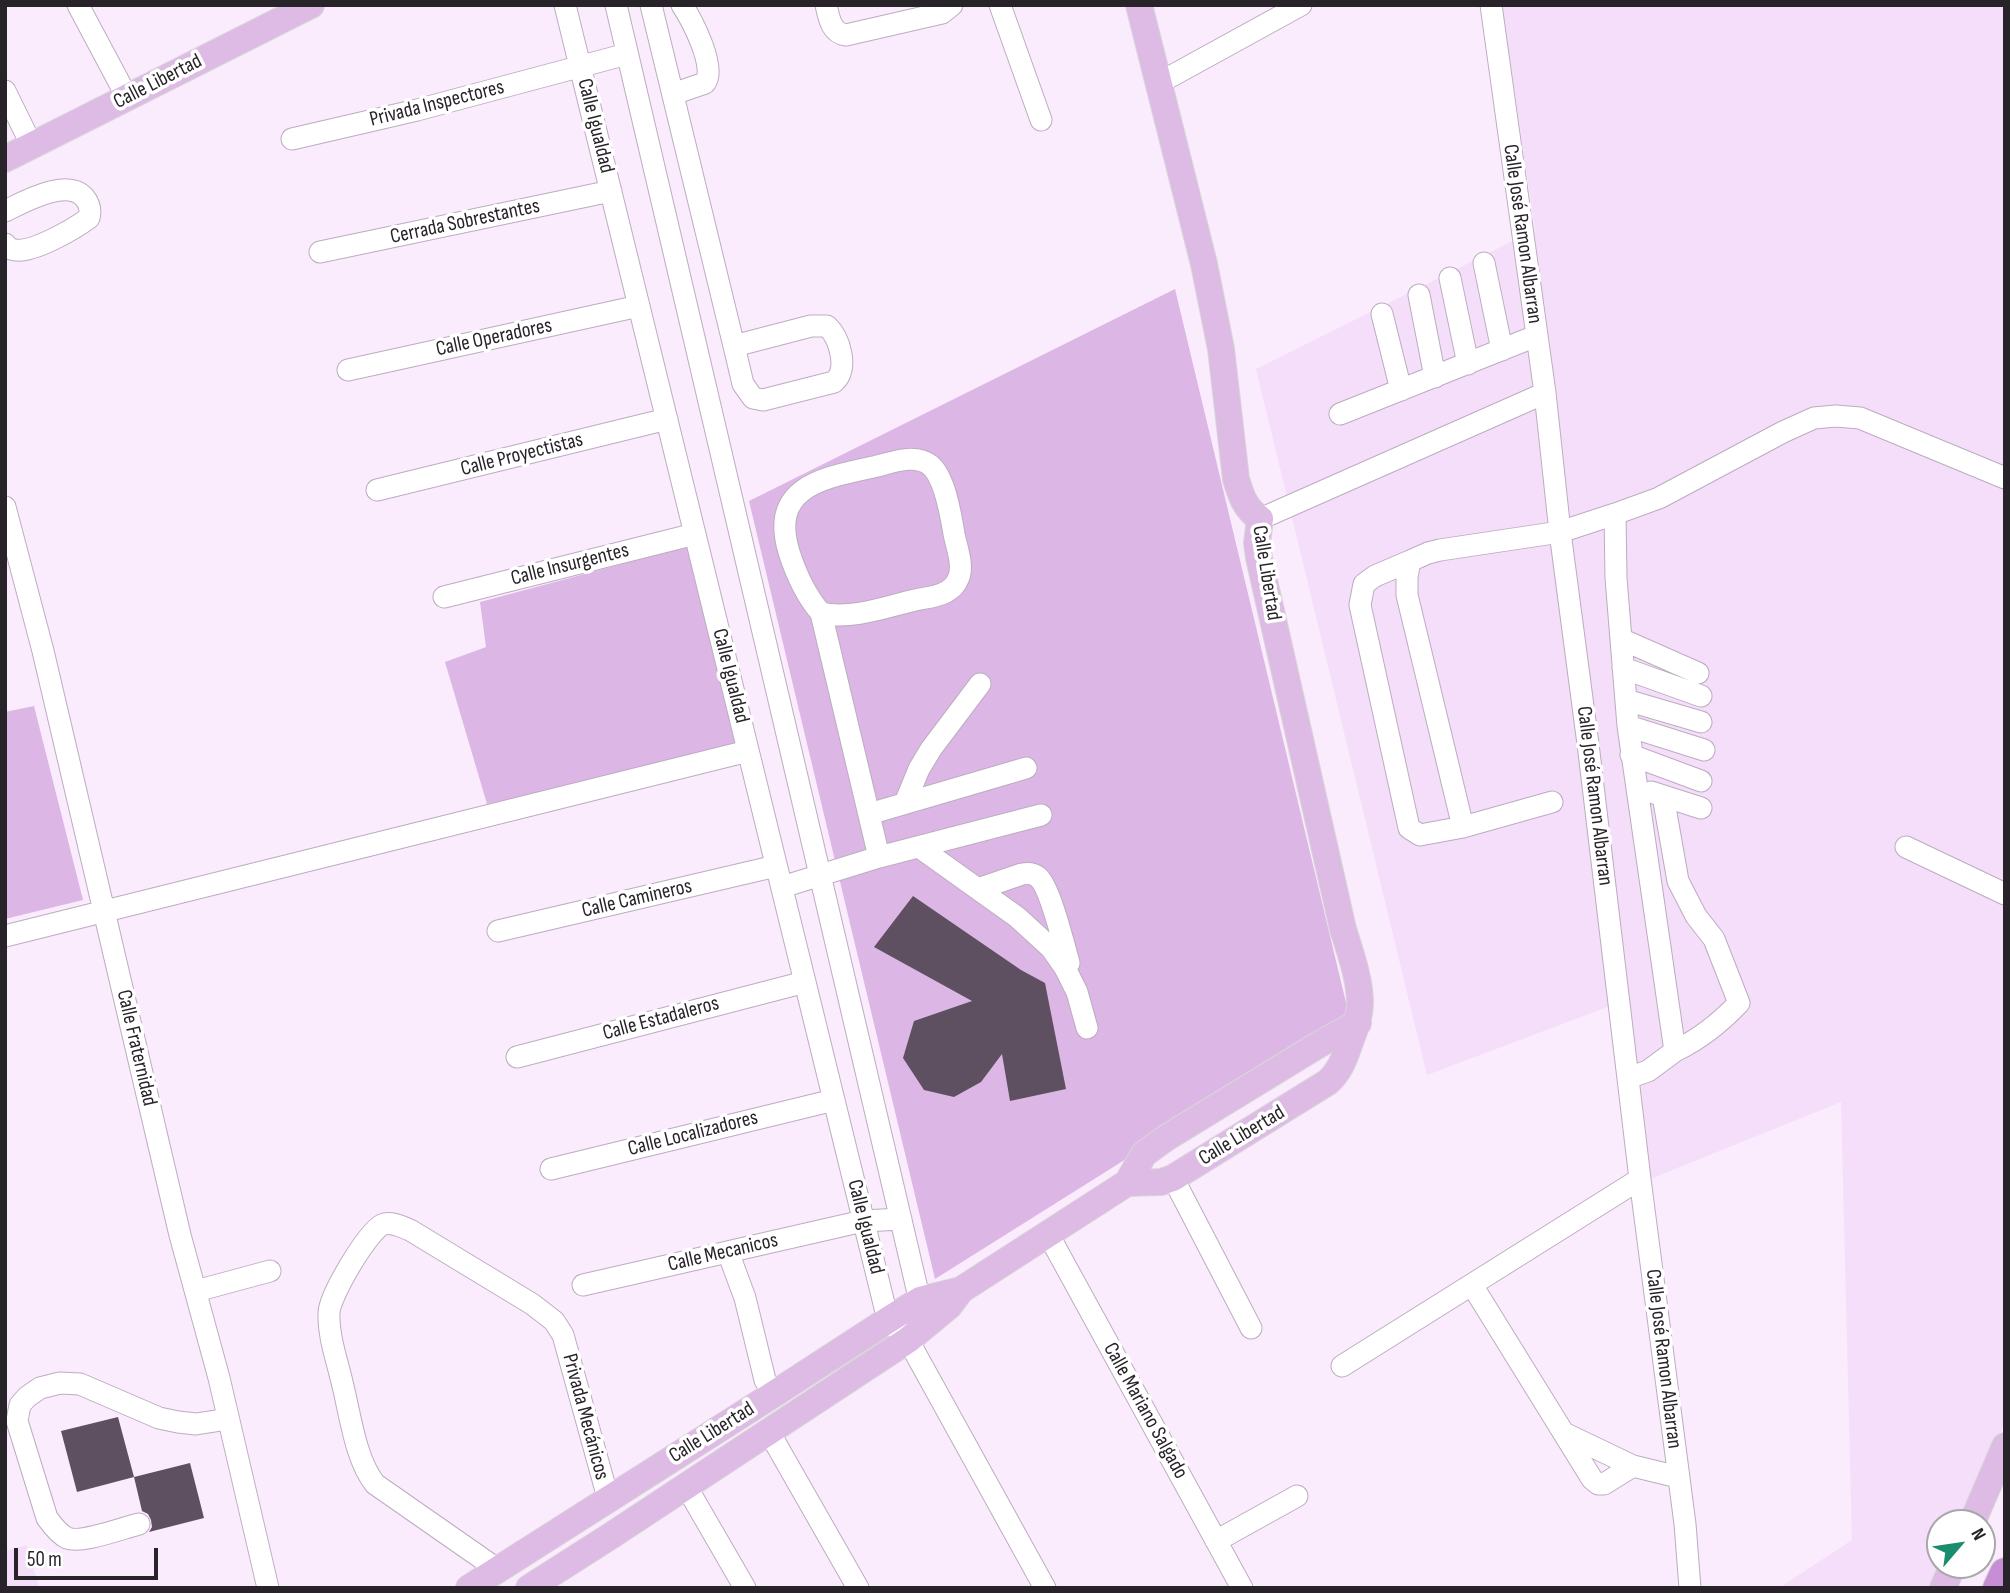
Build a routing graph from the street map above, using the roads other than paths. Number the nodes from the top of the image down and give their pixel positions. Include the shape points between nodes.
1 (78, 5) edge
2 (312, 5) edge
3 (565, 5) edge
4 (615, 5) edge
5 (651, 5) edge
6 (682, 5) edge
7 (826, 5) edge
8 (952, 5) edge
9 (1000, 5) edge
10 (1139, 5) edge
11 (1301, 5) edge
12 (1491, 5) edge
13 (627, 54) junction
14 (581, 67) junction
15 (1157, 84) junction
16 (5, 92) edge
17 (673, 94) junction
18 (127, 97) junction
19 (1041, 121) dead end
20 (292, 139) dead end
21 (32, 146) junction
22 (5, 159) edge
23 (611, 191) junction
24 (5, 211) edge
25 (5, 244) edge
26 (320, 253) dead end
27 (1484, 263) dead end
28 (1450, 278) dead end
29 (1419, 295) dead end
30 (639, 306) junction
31 (1382, 314) dead end
32 (1536, 336) junction
33 (734, 346) junction
34 (1502, 350) junction
35 (1468, 364) junction
36 (348, 370) dead end
37 (1435, 377) junction
38 (1401, 390) junction
39 (1545, 393) junction
40 (1340, 414) dead end
41 (667, 419) junction
42 (2005, 478) edge
43 (377, 490) dead end
44 (5, 508) edge
45 (1615, 514) junction
46 (1260, 519) junction
47 (1560, 532) junction
48 (695, 534) junction
49 (1410, 561) junction
50 (444, 597) dead end
51 (821, 613) junction
52 (1621, 639) junction
53 (1623, 668) junction
54 (1698, 673) dead end
55 (981, 684) dead end
56 (1700, 695) dead end
57 (1626, 700) junction
58 (1701, 722) dead end
59 (1628, 726) junction
60 (1704, 750) dead end
61 (748, 751) junction
62 (1631, 755) junction
63 (1026, 768) dead end
64 (1701, 781) dead end
65 (1636, 787) junction
66 (1663, 796) junction
67 (1552, 802) dead end
68 (905, 803) junction
69 (1701, 808) dead end
70 (869, 814) junction
71 (1041, 815) dead end
72 (1462, 827) junction
73 (919, 846) junction
74 (1906, 847) dead end
75 (878, 857) junction
76 (820, 875) junction
77 (779, 876) junction
78 (978, 889) junction
79 (2005, 894) edge
80 (104, 911) junction
81 (498, 931) dead end
82 (5, 936) edge
83 (805, 982) junction
84 (1077, 992) junction
85 (1358, 1023) junction
86 (1087, 1028) dead end
87 (1675, 1051) junction
88 (517, 1057) dead end
89 (1628, 1078) junction
90 (834, 1100) junction
91 (551, 1169) dead end
92 (1173, 1178) junction
93 (1640, 1179) junction
94 (1127, 1183) junction
95 (901, 1219) junction
96 (863, 1221) junction
97 (1048, 1234) junction
98 (727, 1252) junction
99 (270, 1270) dead end
100 (583, 1285) dead end
101 (1472, 1285) junction
102 (961, 1290) junction
103 (196, 1291) junction
104 (920, 1300) junction
105 (888, 1320) junction
106 (1251, 1328) dead end
107 (917, 1333) junction
108 (1342, 1366) dead end
109 (774, 1394) junction
110 (228, 1419) junction
111 (769, 1432) junction
112 (1564, 1433) junction
113 (2005, 1446) edge
114 (1633, 1466) junction
115 (1678, 1477) junction
116 (686, 1486) junction
117 (1297, 1496) dead end
118 (608, 1498) junction
119 (1978, 1509) edge
120 (139, 1524) dead end
121 (1216, 1541) junction
122 (497, 1569) junction
123 (2005, 1573) edge
124 (268, 1588) edge
125 (469, 1588) edge
126 (529, 1588) edge
127 (745, 1588) edge
128 (858, 1588) edge
129 (1045, 1588) edge
130 (1242, 1588) edge
131 (1690, 1588) edge
132 (1998, 1588) edge

1 - 18 street
2 - 18 main road, Calle Libertad
3 - 14 street, Calle Igualdad
4 - 13 street, Calle Igualdad
5 - 17 street
6 - 17 street via 695,25 709,75 705,83
7 - 8 street via 833,28 846,35 942,13
9 - 19 street
10 - 15 main road, Calle Libertad
11 - 15 street
12 - 32 street, Calle José Ramon Albarran
13 - 14 street, Privada Inspectores
13 - 76 street, Calle Igualdad
14 - 20 street, Privada Inspectores
14 - 23 street, Calle Igualdad
15 - 46 main road, Calle Libertad via 1204,264 1221,349 1236,479 1249,511
16 - 21 street
17 - 33 street
18 - 21 main road, Calle Libertad
21 - 22 main road, Calle Libertad
23 - 26 street, Cerrada Sobrestantes
23 - 30 street, Calle Igualdad
24 - 25 street via 60,190 80,194 90,209 89,218 79,225 31,247 17,250
27 - 34 street
28 - 35 street
29 - 37 street
30 - 36 street, Calle Operadores
30 - 41 street, Calle Igualdad
31 - 38 street
32 - 34 street
32 - 39 street, Calle José Ramon Albarran
33 - 33 street via 743,384 758,400 834,382 841,373 836,335 827,326
34 - 35 street
35 - 37 street
37 - 38 street
38 - 40 street
39 - 46 street
39 - 47 street, Calle José Ramon Albarran
41 - 43 street, Calle Proyectistas
41 - 48 street, Calle Igualdad
42 - 45 street via 1860,418 1814,418 1659,498
44 - 80 street, Calle Fraternidad
45 - 47 street
45 - 52 street
46 - 85 main road, Calle Libertad via 1259,558 1359,988
47 - 49 street via 1440,550
47 - 89 street, Calle José Ramon Albarran
48 - 50 street, Calle Insurgentes
48 - 61 street, Calle Igualdad
49 - 72 street via 1407,594
49 - 72 street via 1364,584 1360,606 1409,828 1420,835
51 - 51 street via 836,616 887,607 944,593 956,584 961,572 952,523 941,482 927,463 900,460 823,478 792,501 786,513 785,539 803,586
51 - 70 street
52 - 53 street
52 - 54 street
53 - 56 street
53 - 57 street
55 - 68 street via 931,749
57 - 58 street
57 - 59 street
59 - 60 street
59 - 62 street
61 - 77 street, Calle Igualdad
61 - 80 street
62 - 64 street
62 - 65 street
63 - 68 street
65 - 66 street
65 - 87 street
66 - 69 street
66 - 87 street via 1678,881 1714,939 1739,1003 1697,1040
67 - 72 street
68 - 70 street
70 - 75 street
71 - 73 street, Calle Camineros
73 - 75 street, Calle Camineros
73 - 78 street
74 - 79 street
75 - 76 street, Calle Camineros
76 - 77 street, Calle Camineros
76 - 95 street, Calle Igualdad
77 - 81 street, Calle Camineros
77 - 83 street, Calle Igualdad
78 - 84 street via 1051,948
78 - 84 street via 1022,874 1037,876 1046,891
80 - 82 street
80 - 103 street, Calle Fraternidad
83 - 88 street, Calle Estadaleros
83 - 90 street, Calle Igualdad
84 - 86 street
85 - 92 main road, Calle Libertad via 1337,1074 1328,1082
85 - 94 main road, Calle Libertad via 1166,1138 1144,1154
87 - 89 street via 1648,1071
89 - 93 street, Calle José Ramon Albarran
90 - 91 street, Calle Localizadores
90 - 96 street, Calle Igualdad
92 - 94 main road, Calle Libertad
92 - 106 street
93 - 101 street
93 - 115 street, Calle José Ramon Albarran
94 - 97 main road, Calle Libertad
95 - 96 street, Calle Mecanicos
95 - 104 street, Calle Igualdad
96 - 98 street, Calle Mecanicos
96 - 105 street, Calle Igualdad
97 - 102 main road, Calle Libertad
97 - 121 street, Calle Mariano Salgado
98 - 100 street, Calle Mecanicos
98 - 109 street via 745,1298 765,1380
99 - 103 street
101 - 108 street
101 - 112 street
102 - 104 main road, Calle Libertad
102 - 107 main road, Calle Libertad
103 - 110 street, Calle Fraternidad
104 - 105 main road, Calle Libertad
104 - 107 street, Calle Igualdad
105 - 107 street
105 - 109 main road, Calle Libertad
107 - 111 main road, Calle Libertad
107 - 129 street
109 - 118 main road, Calle Libertad
110 - 120 street via 195,1424 169,1420 80,1384 60,1383 27,1396 17,1421 47,1518 56,1529 69,1539 84,1539
110 - 124 street, Calle Fraternidad
111 - 116 main road, Calle Libertad
111 - 128 street
112 - 114 street
112 - 114 street via 1598,1485
113 - 119 main road
114 - 115 street
115 - 131 street, Calle José Ramon Albarran
116 - 126 main road, Calle Libertad
116 - 127 street
117 - 121 street
118 - 122 main road, Calle Libertad
118 - 122 street, Privada Mecánicos via 563,1335 554,1321 410,1230 391,1223 378,1227 332,1297 329,1310 331,1340 360,1454 370,1477 381,1488
121 - 130 street, Calle Mariano Salgado
122 - 125 main road, Calle Libertad
123 - 132 highway

